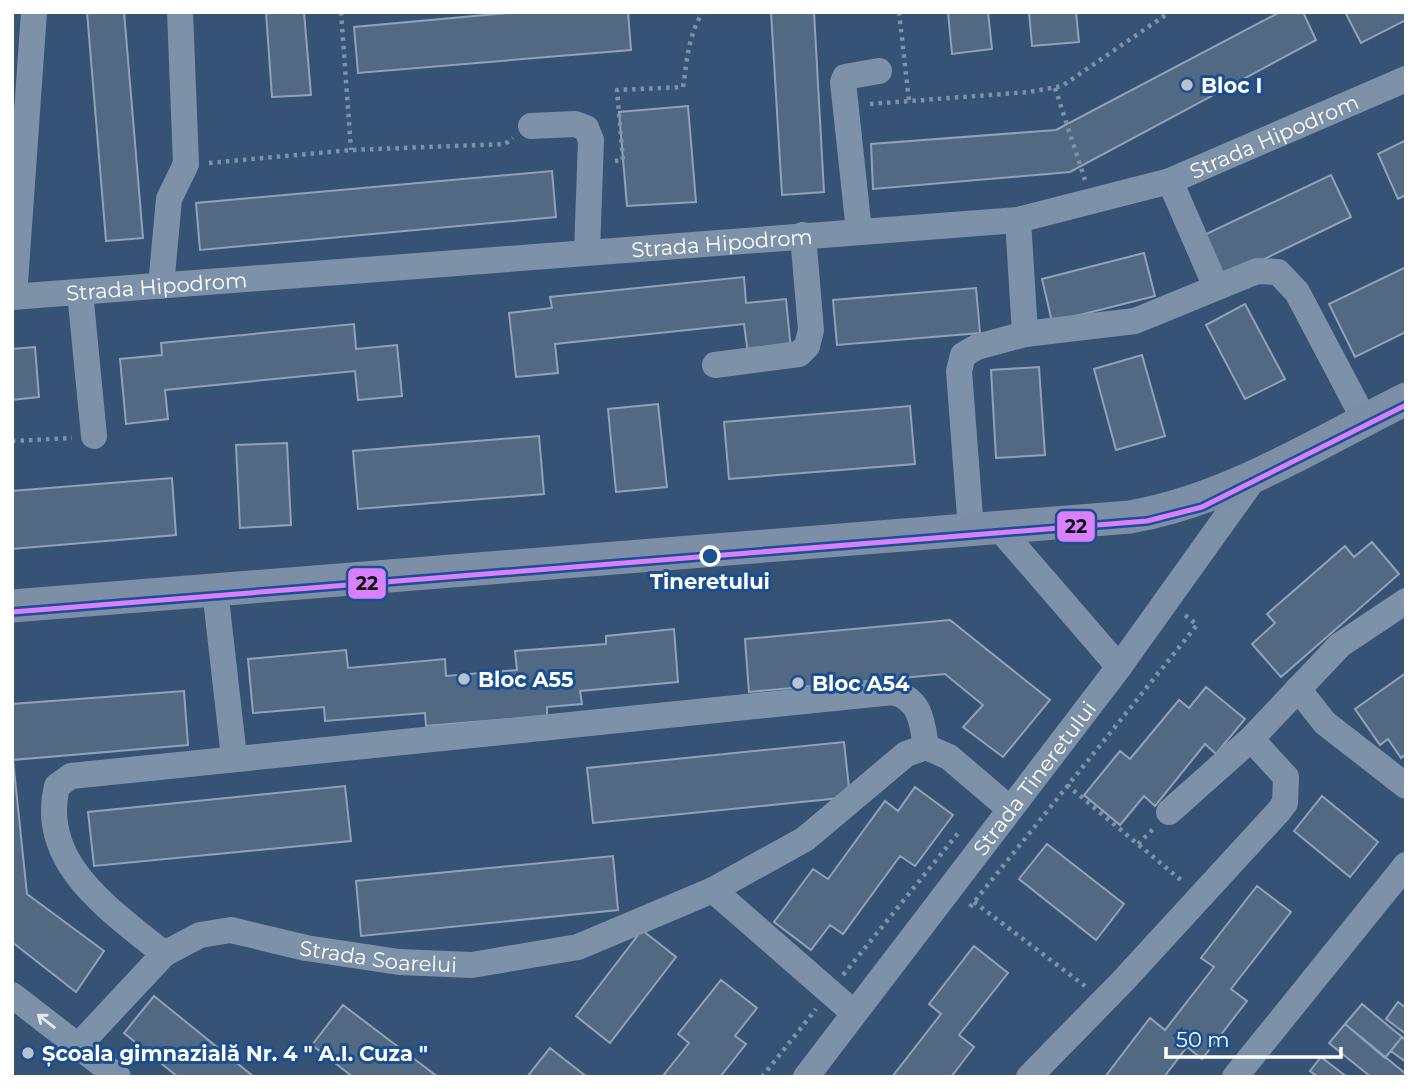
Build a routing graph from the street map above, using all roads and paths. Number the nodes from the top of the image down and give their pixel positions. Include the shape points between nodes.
1 (34, 12) edge
2 (180, 12) edge
3 (341, 12) edge
4 (703, 12) edge
5 (899, 12) edge
6 (1170, 12) edge
7 (879, 71) dead end
8 (1406, 79) edge
9 (1055, 88) junction
10 (909, 101) junction
11 (845, 106) junction
12 (20, 107) edge
13 (531, 126) joint
14 (351, 150) junction
15 (186, 164) junction
16 (590, 164) junction
17 (1085, 181) dead end
18 (1170, 181) junction
19 (1018, 220) junction
20 (859, 231) junction
21 (803, 235) junction
22 (587, 252) junction
23 (14, 255) edge
24 (161, 286) junction
25 (1216, 287) junction
26 (80, 292) junction
27 (13, 297) edge
28 (1026, 334) junction
29 (715, 365) dead end
30 (1406, 399) edge
31 (1364, 419) junction
32 (94, 436) joint
33 (12, 441) edge
34 (1257, 474) junction
35 (985, 529) junction
36 (215, 590) junction
37 (1167, 600) junction
38 (1406, 601) edge
39 (12, 606) edge
40 (1119, 667) junction
41 (1298, 689) junction
42 (1251, 739) junction
43 (926, 747) junction
44 (234, 757) junction
45 (1067, 785) junction
46 (1406, 786) edge
47 (1000, 801) junction
48 (1170, 812) dead end
49 (1406, 865) edge
50 (713, 890) junction
51 (1201, 897) junction
52 (974, 902) junction
53 (965, 913) dead end
54 (163, 954) junction
55 (830, 992) junction
56 (13, 998) edge
57 (1104, 1001) junction
58 (854, 1013) junction
59 (78, 1046) junction
60 (118, 1077) edge
61 (762, 1077) edge
62 (806, 1077) edge
63 (1029, 1077) edge
64 (1235, 1077) edge

1 - 12 street
2 - 15 street
3 - 14 path
4 - 16 path via 694,27 683,88 617,90 623,160
5 - 10 path
6 - 9 path
7 - 11 street via 845,77
8 - 18 street, Strada Hipodrom
9 - 10 path
9 - 17 path
10 - 11 path
11 - 20 street
12 - 23 street
13 - 14 path via 505,144
13 - 16 street via 575,124 586,128 591,141
14 - 15 path
15 - 24 street via 169,199
16 - 22 street
18 - 19 street, Strada Hipodrom
18 - 25 street
19 - 20 street, Strada Hipodrom
19 - 28 street
20 - 21 street, Strada Hipodrom
21 - 22 street, Strada Hipodrom
21 - 29 street via 811,330 807,346 799,354
22 - 24 street, Strada Hipodrom
23 - 27 street
24 - 26 street, Strada Hipodrom
25 - 28 street via 1135,321
25 - 31 street via 1257,271 1278,272 1297,292
26 - 27 street, Strada Hipodrom
26 - 32 street
28 - 35 street via 977,347 964,355 959,371
30 - 31 main road
31 - 34 main road
32 - 33 path
34 - 35 main road via 1208,497 1160,512
34 - 37 street, Strada Tineretului
35 - 36 main road
35 - 40 street
36 - 39 main road
36 - 44 street
37 - 40 street, Strada Tineretului
37 - 45 path via 1197,625
38 - 41 street via 1340,645
40 - 47 street, Strada Tineretului
41 - 42 street
41 - 46 street via 1325,723
42 - 48 street
42 - 51 street via 1286,777 1285,803
43 - 44 street via 921,713 907,696 893,692
43 - 47 street via 948,757
43 - 50 street, Strada Soarelui via 906,754 805,839
44 - 54 street via 71,776 57,786 53,805 58,841 74,874
45 - 51 path
45 - 52 path
47 - 55 path
47 - 58 street, Strada Tineretului
49 - 64 street
50 - 54 street, Strada Soarelui via 578,947 472,965 399,962 232,930 200,935
50 - 55 street
51 - 57 street
52 - 53 path
52 - 57 path
54 - 59 street, Strada Soarelui
55 - 58 street
55 - 61 path
59 -> 56 street
57 - 63 street
58 - 62 street, Strada Tineretului
59 - 60 street

